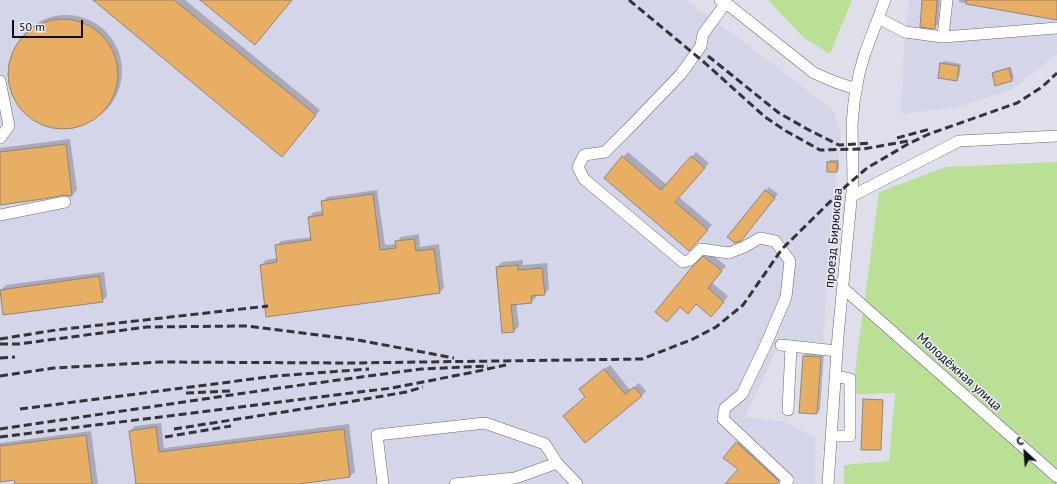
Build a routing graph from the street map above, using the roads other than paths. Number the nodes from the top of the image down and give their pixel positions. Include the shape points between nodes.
1 (885, 0) edge
2 (947, 0) edge
3 (723, 2) edge
4 (878, 18) junction
5 (1057, 28) edge
6 (942, 38) junction
7 (0, 81) edge
8 (856, 89) junction
9 (1057, 136) edge
10 (0, 138) edge
11 (852, 196) junction
12 (65, 202) dead end
13 (0, 215) edge
14 (843, 288) junction
15 (837, 351) junction
16 (835, 376) junction
17 (788, 410) dead end
18 (831, 436) junction
19 (557, 463) junction
20 (1057, 477) edge
21 (383, 484) edge
22 (455, 484) edge
23 (577, 484) edge
24 (785, 484) edge
25 (828, 484) edge

1 - 4 street, проезд Бирюкова
2 - 6 street
3 - 8 street via 814,73
3 - 24 street via 703,34 701,46 681,74 605,152 584,155 578,167 584,179 684,262 690,260 701,248 729,253 760,238 775,241 790,261 786,297 767,342 742,394 725,408 723,419 788,480
4 - 6 street via 905,32
4 - 8 street, проезд Бирюкова via 865,53
5 - 6 street
7 - 10 street via 9,126
8 - 11 street, проезд Бирюкова via 852,125
9 - 11 street via 959,141
11 - 14 street, проезд Бирюкова
12 - 13 street
14 - 15 street, проезд Бирюкова
14 - 20 street, Молодёжная улица
15 - 16 street, проезд Бирюкова
15 - 17 street via 786,346
16 - 18 street, проезд Бирюкова
16 - 18 street via 850,378 850,436
18 - 25 street, проезд Бирюкова
19 - 21 street via 545,444 485,423 377,435
19 - 22 street via 515,478
19 - 23 street

